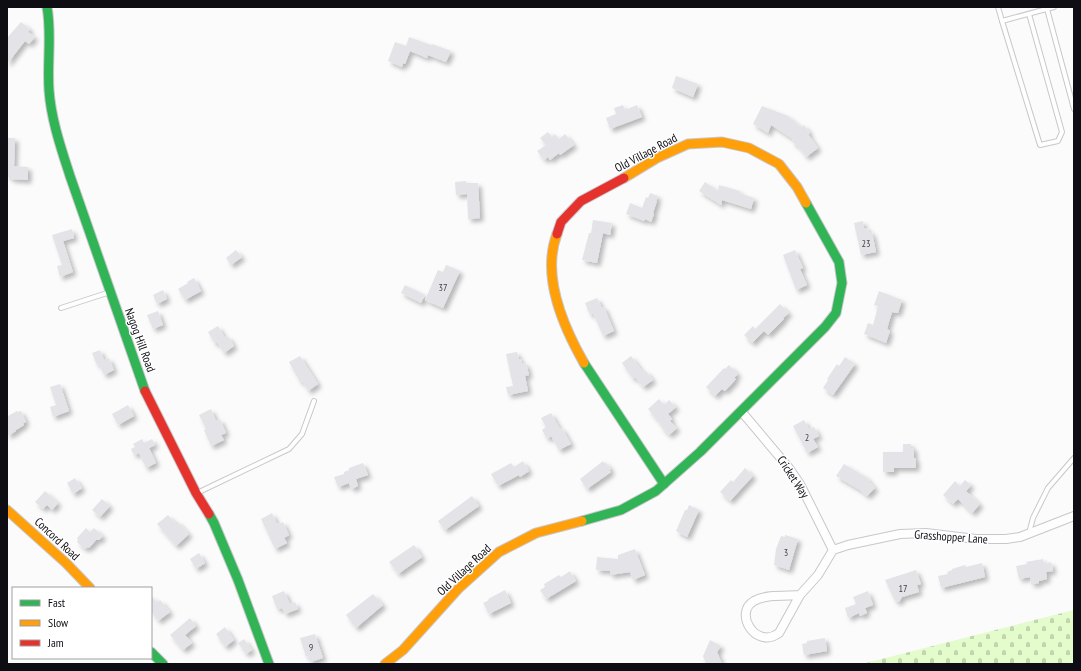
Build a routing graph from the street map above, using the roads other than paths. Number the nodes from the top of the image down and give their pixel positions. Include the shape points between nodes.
1 (47, 7) edge
2 (998, 7) edge
3 (1054, 7) edge
4 (1047, 9) junction
5 (1029, 14) junction
6 (1002, 21) junction
7 (1074, 109) edge
8 (110, 292) junction
9 (61, 308) dead end
10 (314, 401) dead end
11 (741, 411) junction
12 (1074, 458) edge
13 (664, 484) junction
14 (196, 493) junction
15 (7, 510) edge
16 (1074, 516) edge
17 (1029, 533) junction
18 (833, 550) junction
19 (89, 587) edge
20 (800, 595) junction
21 (152, 653) edge
22 (163, 664) edge
23 (269, 664) edge
24 (385, 664) edge

1 - 8 street, Nagog Hill Road via 50,22 51,107 70,176
2 - 6 lane
3 - 4 lane
4 - 5 lane
4 - 7 lane
5 - 6 lane
5 - 6 lane via 1062,132 1058,141 1040,145
8 - 9 lane
8 - 14 street, Nagog Hill Road via 147,394
10 - 14 lane via 302,434 289,449
11 - 13 street, Old Village Road
11 - 13 street, Old Village Road via 836,313 842,283 839,262 797,187 779,164 749,148 722,142 688,144 657,158 581,201 561,222 552,246 552,276 556,299 572,342 590,374
11 - 18 street, Cricket Way via 789,468
12 - 17 lane via 1048,488 1033,518
13 - 24 street, Old Village Road via 621,510 536,533 499,552 458,589 403,650
14 - 23 street, Nagog Hill Road via 214,523
15 - 19 street, Concord Road via 66,562
16 - 17 street, Grasshopper Lane
17 - 18 street, Grasshopper Lane via 1020,537 992,540 936,534 900,534
18 - 20 street via 818,575
20 - 20 street via 760,598 752,602 746,616 748,624 760,637 773,637 779,633
21 - 22 street

